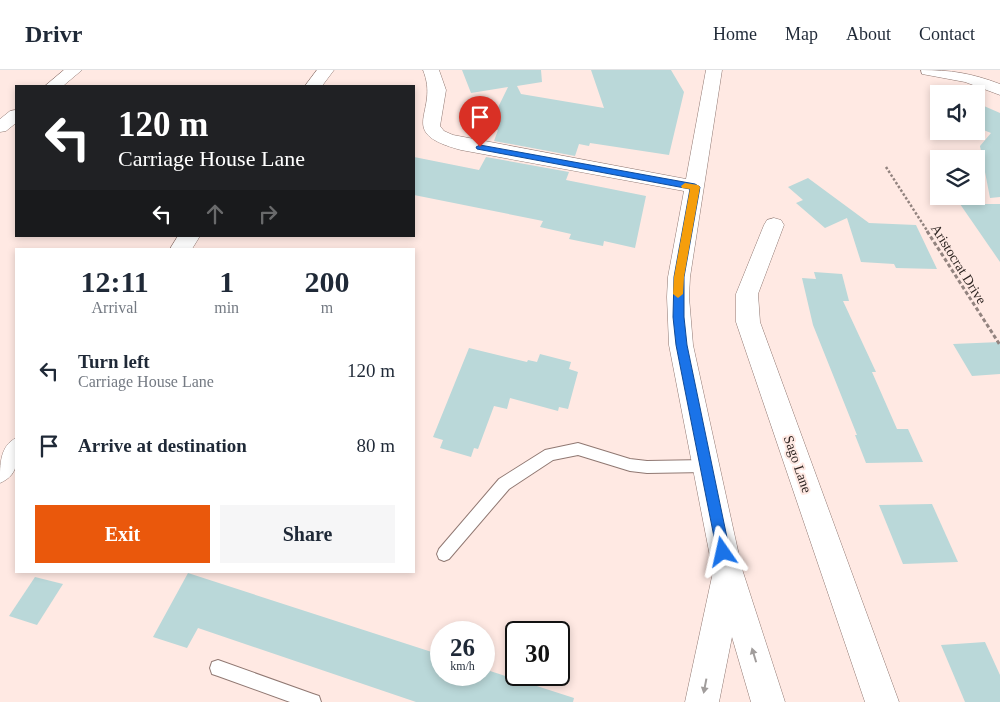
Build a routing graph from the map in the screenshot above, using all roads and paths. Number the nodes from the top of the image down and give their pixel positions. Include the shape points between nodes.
1 (74, 70) edge
2 (326, 70) edge
3 (431, 70) edge
4 (714, 70) edge
5 (928, 71) dead end
6 (54, 85) edge
7 (313, 85) edge
8 (1000, 90) edge
9 (15, 116) edge
10 (0, 127) edge
11 (886, 167) dead end
12 (695, 187) junction
13 (774, 225) dead end
14 (189, 237) edge
15 (181, 248) edge
16 (1000, 346) edge
17 (15, 451) edge
18 (706, 466) junction
19 (0, 470) edge
20 (444, 554) dead end
21 (727, 569) junction
22 (218, 668) dead end
23 (313, 702) edge
24 (702, 702) edge
25 (768, 702) edge
26 (882, 702) edge

1 - 6 street
2 - 7 street
3 - 12 street via 438,91 430,123 441,138
4 - 12 street
5 - 8 street via 968,78
9 - 10 street
11 - 16 path, Aristocrat Drive
12 - 18 street via 678,297 681,345
13 - 26 street, Sago Lane via 747,294 748,322
14 - 15 street
17 - 19 street
18 - 20 lane via 630,465 578,449 550,454 504,484
18 - 21 street
21 -> 24 street via 723,604
25 -> 21 street
22 - 23 lane

